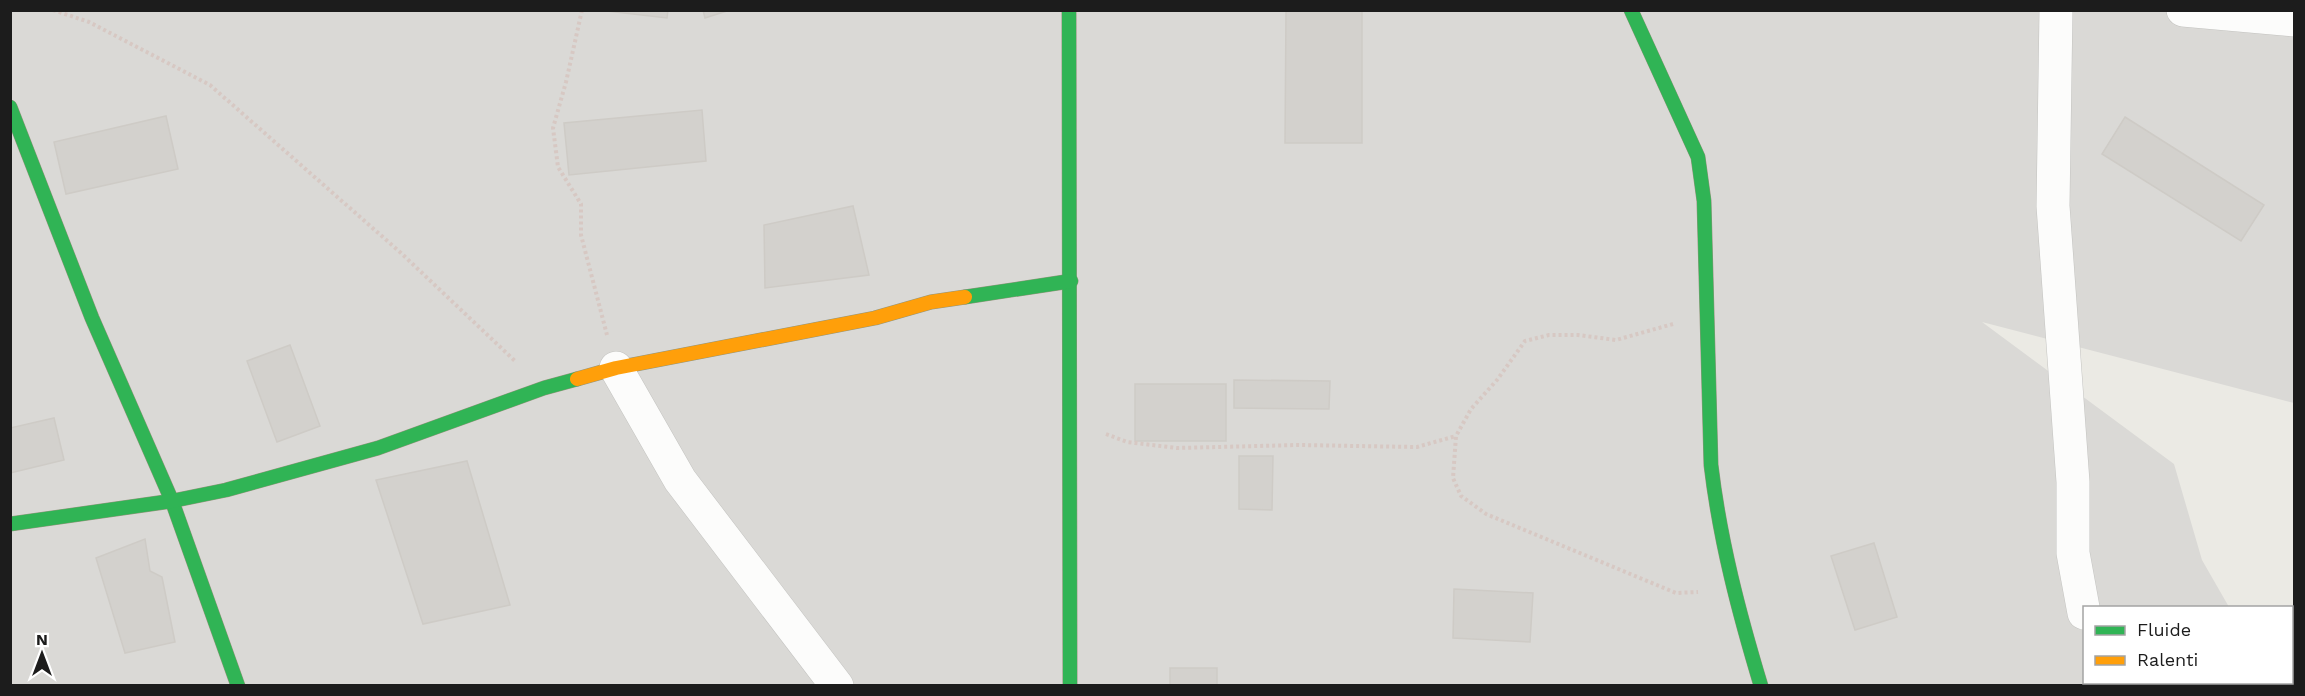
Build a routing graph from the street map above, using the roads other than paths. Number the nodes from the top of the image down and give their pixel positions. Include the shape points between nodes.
1 (1069, 10) edge
2 (1631, 10) edge
3 (2056, 10) edge
4 (2184, 10) edge
5 (2295, 20) edge
6 (10, 107) edge
7 (1071, 281) junction
8 (616, 368) junction
9 (172, 501) junction
10 (10, 524) edge
11 (2084, 606) edge
12 (238, 686) edge
13 (837, 686) edge
14 (1070, 686) edge
15 (1761, 686) edge

1 - 7 street
2 - 15 street via 1698,157 1704,201 1711,465 1732,590
3 - 11 street via 2053,206 2073,482 2073,553
4 - 5 street
6 - 9 street via 92,318
7 - 8 street via 931,302 875,318
7 - 14 street
8 - 9 street via 544,388 378,448
8 - 13 street via 680,480
9 - 10 street
9 - 12 street

